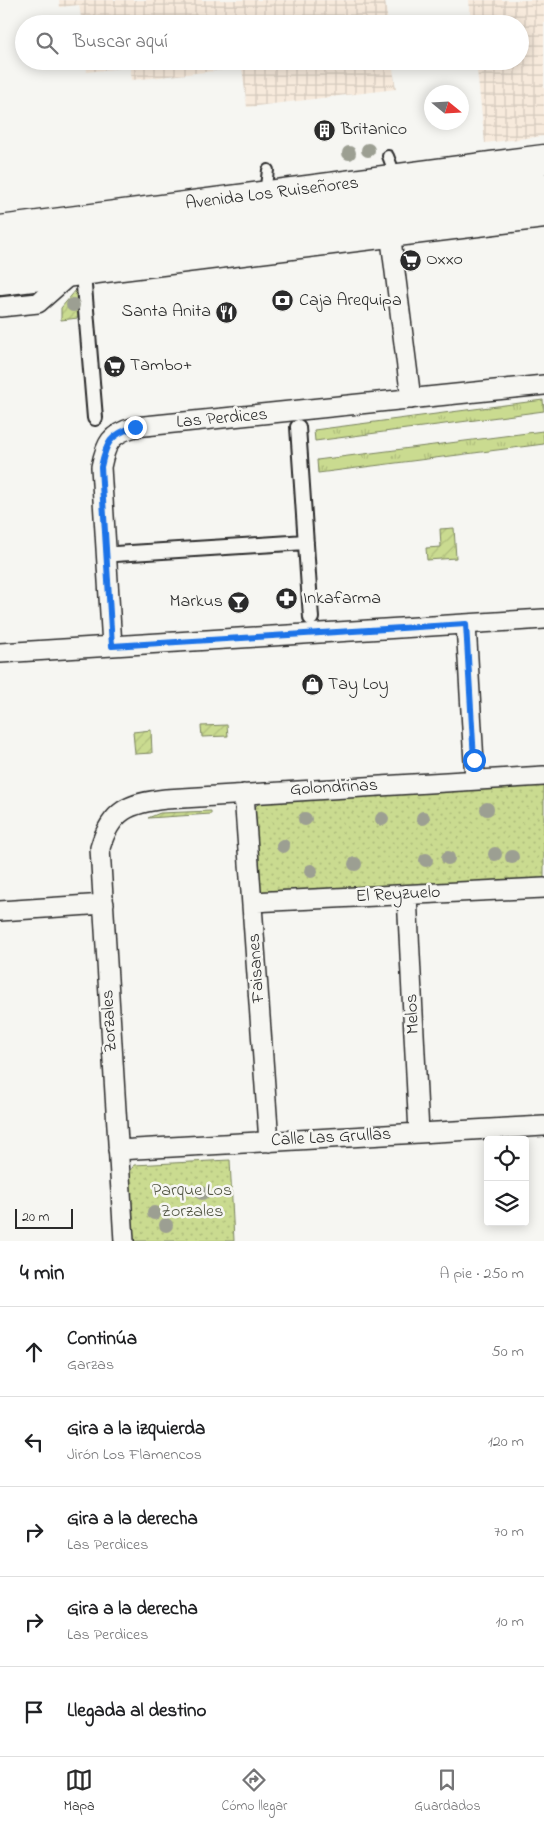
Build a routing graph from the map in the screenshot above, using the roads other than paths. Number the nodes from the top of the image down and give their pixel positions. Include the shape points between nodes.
1 (544, 159) edge
2 (544, 176) edge
3 (544, 187) edge
4 (476, 195) junction
5 (544, 214) edge
6 (0, 230) edge
7 (390, 232) junction
8 (0, 255) edge
9 (79, 279) junction
10 (0, 281) edge
11 (0, 307) edge
12 (544, 385) edge
13 (411, 400) junction
14 (95, 418) dead end
15 (298, 427) dead end
16 (306, 542) junction
17 (115, 554) dead end
18 (311, 618) dead end
19 (544, 619) edge
20 (466, 624) junction
21 (112, 646) junction
22 (0, 653) edge
23 (544, 776) edge
24 (475, 780) junction
25 (244, 794) junction
26 (125, 809) joint
27 (544, 888) edge
28 (407, 895) junction
29 (252, 902) junction
30 (104, 904) junction
31 (0, 911) edge
32 (544, 1126) edge
33 (419, 1133) junction
34 (269, 1142) junction
35 (118, 1150) junction
36 (124, 1241) edge

1 - 6 main road, Avenida Los Ruiseñores via 392,167 267,183
2 - 4 main road, Avenida Los Ruiseñores
3 - 4 main road, Avenida Los Ruiseñores
4 - 8 main road, Avenida Los Ruiseñores
5 - 7 main road
7 - 9 main road
7 - 13 street
9 - 10 main road
9 - 11 street via 38,303
9 - 14 street
12 - 13 street, Las Perdices
13 - 21 street, Las Perdices via 135,427 120,431 110,439 101,467
15 - 16 street
16 - 17 street
16 - 18 street
19 - 20 street
20 - 21 street
20 - 24 street
21 - 22 street
23 - 24 street, Golondrinas
24 - 25 street, Golondrinas
25 - 26 street, Golondrinas via 146,801
25 - 29 street, Faisanes
26 - 30 street, Zorzales via 108,825 100,848
27 - 28 street, El Reyzuelo
28 - 29 street, El Reyzuelo
28 - 33 street, Melos
29 - 34 street, Faisanes
30 - 31 street
30 - 35 street, Zorzales
32 - 33 street, Calle Las Grullas
33 - 34 street, Calle Las Grullas
34 - 35 street, Calle Las Grullas
35 - 36 street, Zorzales

